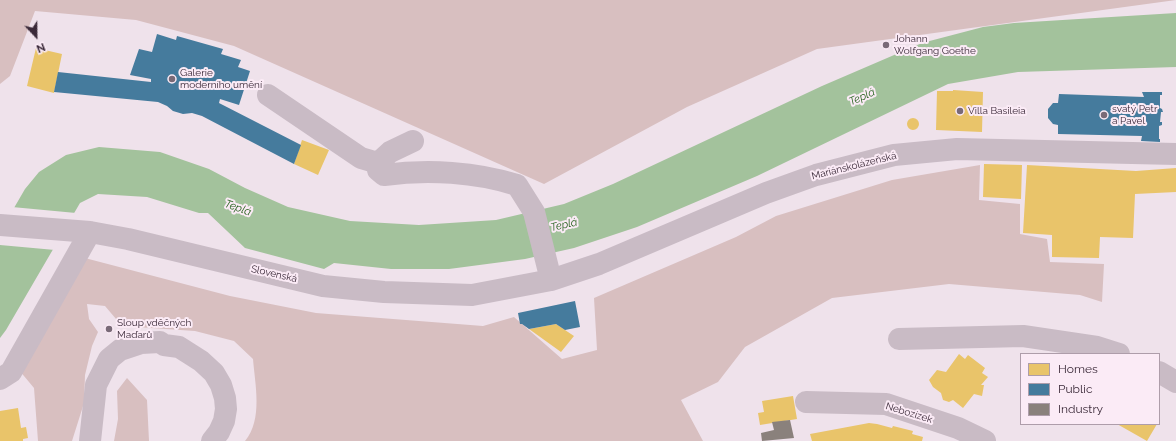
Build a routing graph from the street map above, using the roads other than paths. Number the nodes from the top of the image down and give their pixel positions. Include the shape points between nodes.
1 (268, 95) dead end
2 (413, 141) dead end
3 (1176, 154) edge
4 (378, 163) junction
5 (0, 225) edge
6 (90, 232) junction
7 (548, 271) junction
8 (899, 339) dead end
9 (1116, 353) edge
10 (1160, 373) edge
11 (0, 379) edge
12 (1176, 382) edge
13 (806, 402) dead end
14 (90, 441) edge
15 (212, 441) edge
16 (985, 441) edge

1 - 4 street via 360,158
2 - 4 street via 390,152
3 - 7 street, Mariánskolázeňská via 957,149 894,155 816,175 766,193 599,264
4 - 7 street via 378,170 384,175 451,173 499,179 517,185 534,212
5 - 6 street, Slovenská
6 - 7 street, Slovenská via 330,286 384,292 472,295
6 - 11 street via 11,372
8 - 9 street via 1023,336 1097,347
10 - 12 street
13 - 16 street, Nebozízek via 886,404 958,428
14 - 15 street via 96,385 109,359 120,350 141,343 160,342 180,347 201,361 214,373 221,385 226,408 224,421

